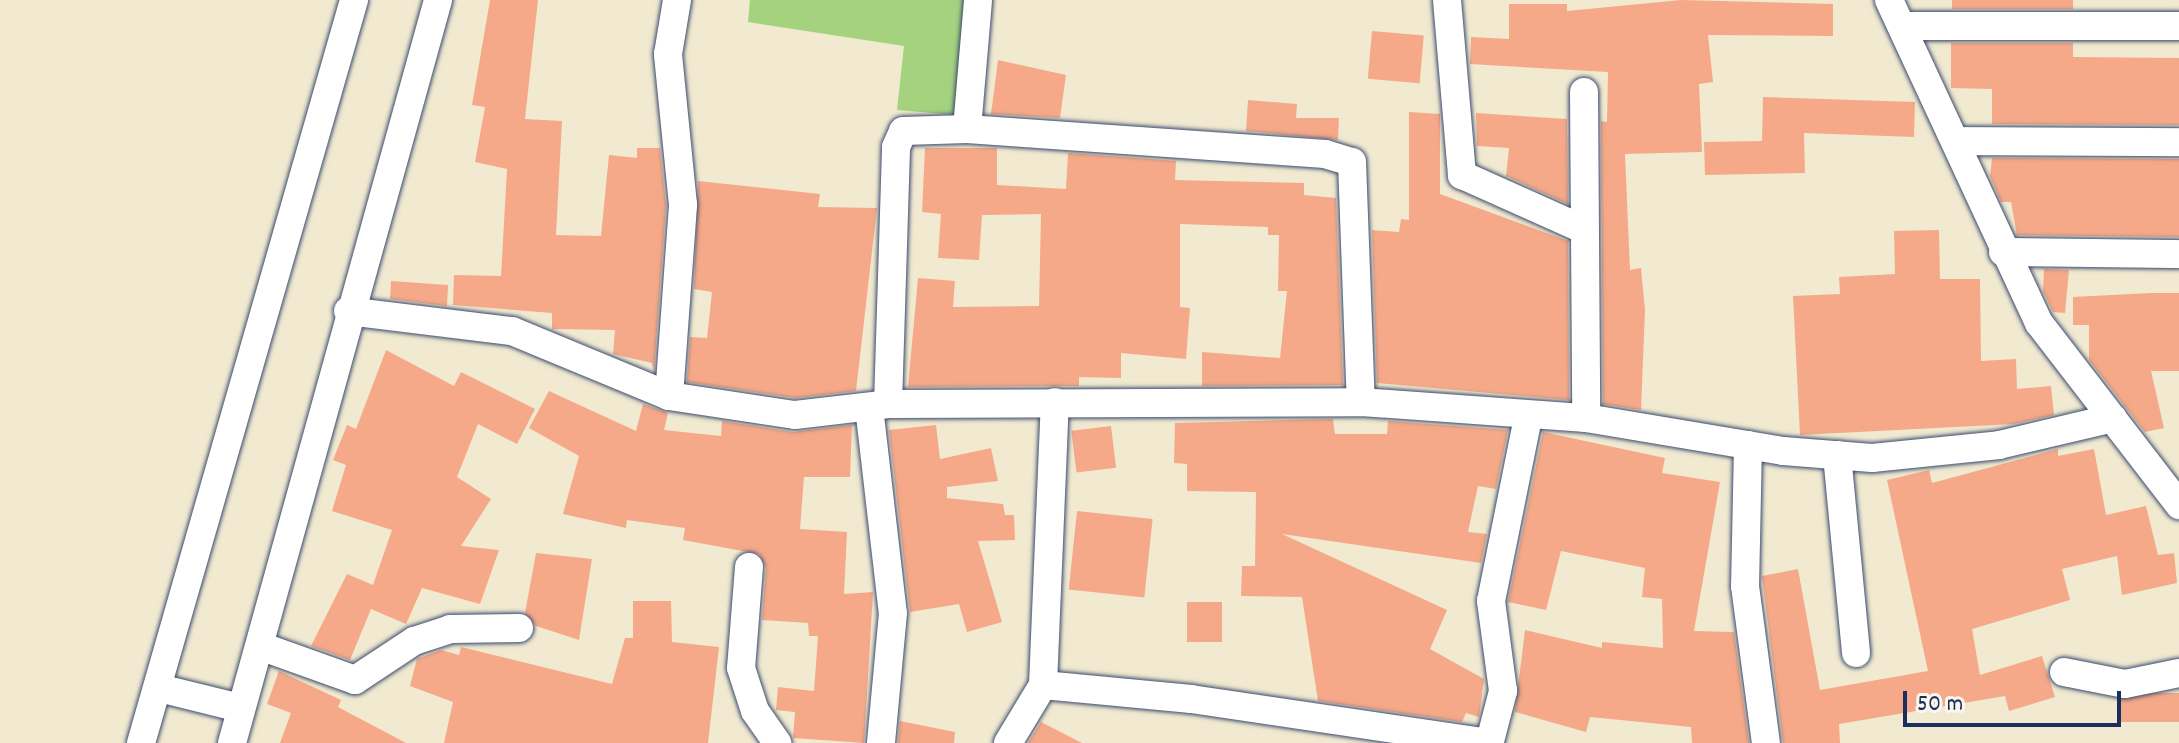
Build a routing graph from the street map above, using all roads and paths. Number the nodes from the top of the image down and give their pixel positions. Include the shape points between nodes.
1 (354, 0) edge
2 (438, 0) edge
3 (677, 0) edge
4 (978, 0) edge
5 (1447, 0) edge
6 (1889, 0) edge
7 (1903, 26) junction
8 (2179, 26) edge
9 (1584, 92) dead end
10 (967, 129) junction
11 (1958, 141) junction
12 (2179, 142) edge
13 (1583, 229) junction
14 (2003, 252) junction
15 (2179, 254) edge
16 (348, 311) junction
17 (669, 396) junction
18 (1055, 402) junction
19 (1361, 402) junction
20 (879, 405) junction
21 (1528, 418) junction
22 (1586, 418) junction
23 (2113, 418) junction
24 (1748, 445) junction
25 (1837, 455) junction
26 (2179, 505) edge
27 (749, 567) dead end
28 (519, 628) dead end
29 (260, 646) junction
30 (1856, 653) dead end
31 (2064, 672) dead end
32 (2179, 673) edge
33 (1043, 685) junction
34 (159, 688) junction
35 (240, 708) junction
36 (1316, 730) edge
37 (1490, 742) edge
38 (141, 743) edge
39 (232, 743) edge
40 (777, 743) edge
41 (881, 743) edge
42 (1008, 743) edge
43 (1766, 743) edge

1 - 34 street
2 - 16 street
3 - 17 street via 668,54 683,205
4 - 10 street
5 - 13 street via 1462,175
6 - 7 street
7 - 8 street
7 - 11 street
9 - 13 street
10 - 19 street via 1325,154 1352,162
10 - 20 street via 903,131 896,147
11 - 12 street
11 - 14 street
13 - 22 street
14 - 15 street
14 - 23 street via 2039,323
16 - 17 street via 512,331
16 - 29 street
17 - 20 street via 795,415
18 - 19 street
18 - 20 street
18 - 33 street
19 - 21 street
20 - 41 street via 893,613
21 - 22 street
21 - 37 street via 1491,601 1503,691
22 - 24 street
23 - 25 street via 1999,445
23 - 26 street
24 - 25 street
24 - 43 street via 1745,586
25 - 30 street
27 - 40 street via 741,668 755,711
28 - 29 street via 450,629 414,641 355,680
29 - 35 street
31 - 32 street via 2125,684
33 - 36 street
33 - 42 street
34 - 35 street
34 - 38 street
35 - 39 street
36 - 37 street

